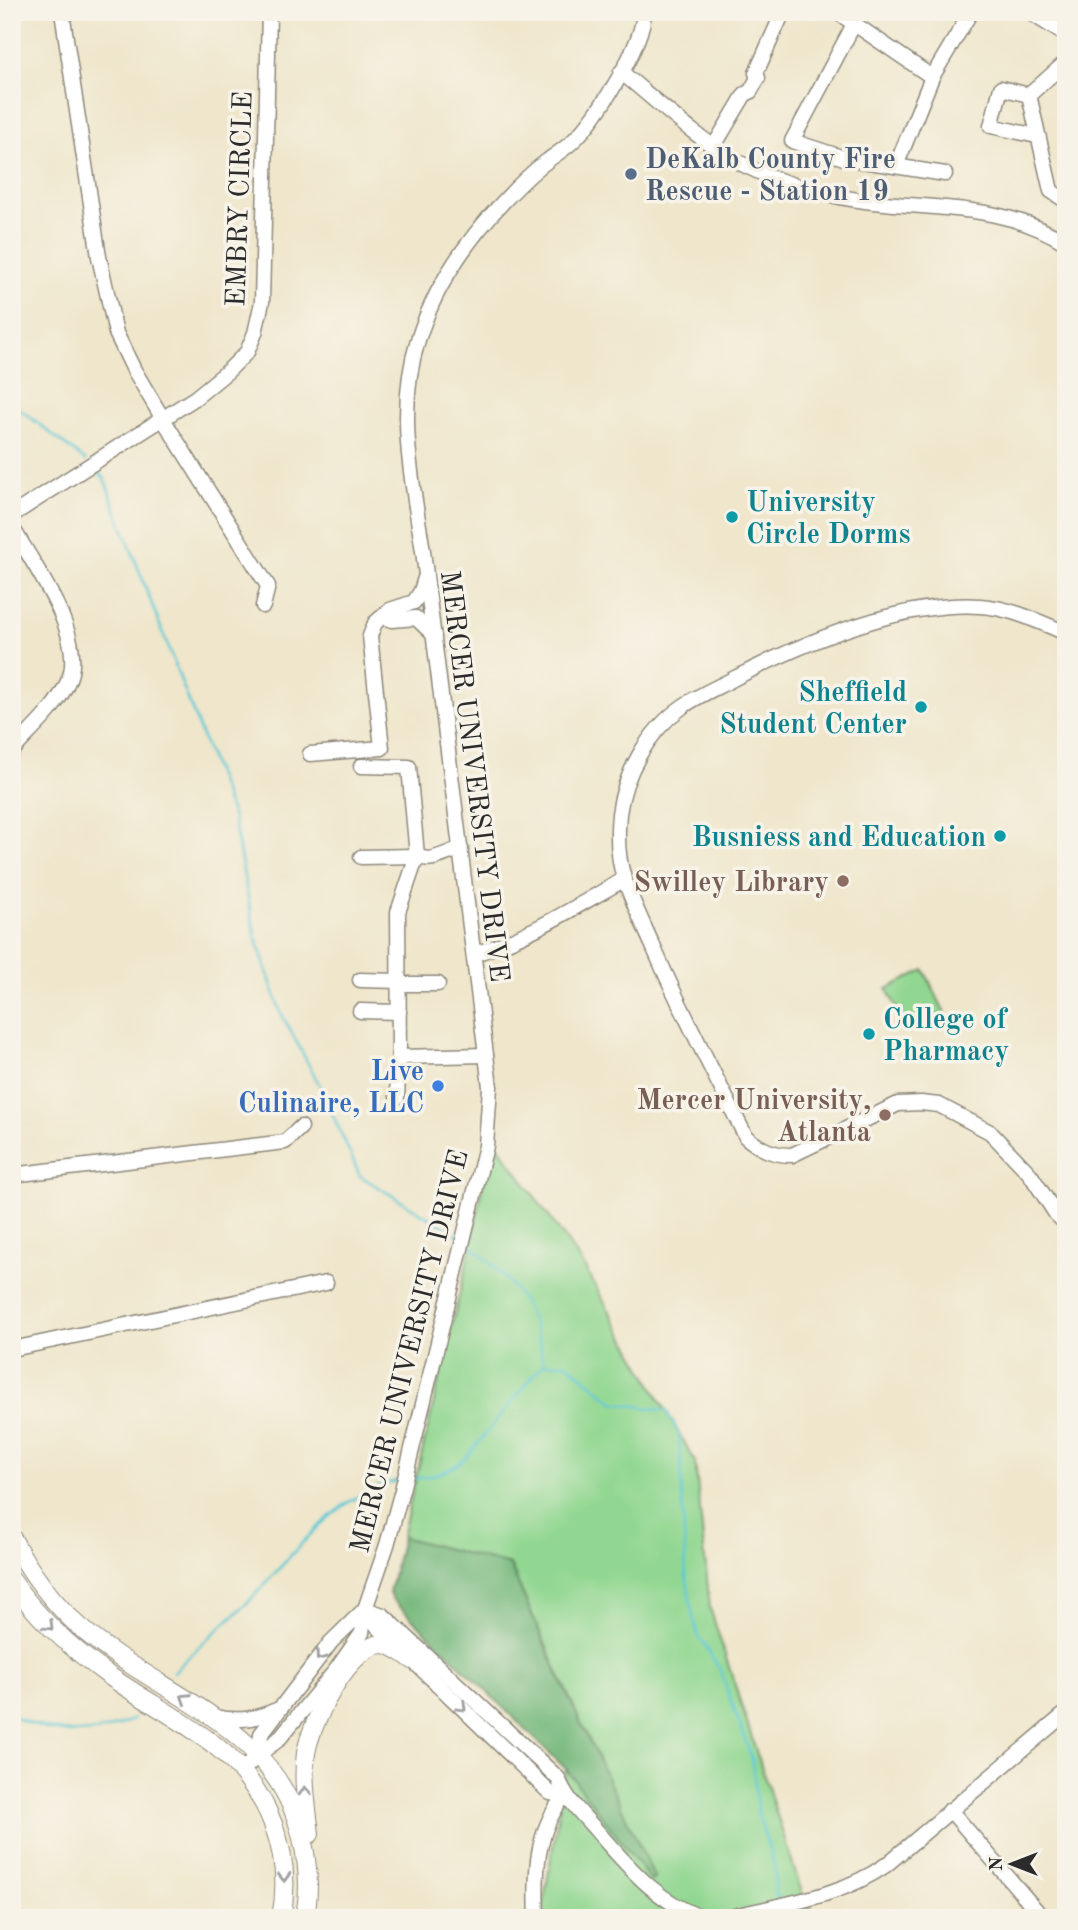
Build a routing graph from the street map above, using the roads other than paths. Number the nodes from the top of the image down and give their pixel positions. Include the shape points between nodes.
1 (62, 12) edge
2 (269, 12) edge
3 (644, 12) edge
4 (783, 12) edge
5 (836, 12) edge
6 (971, 12) edge
7 (1029, 12) edge
8 (854, 24) junction
9 (1066, 35) edge
10 (1066, 62) edge
11 (621, 72) junction
12 (932, 77) junction
13 (1029, 95) junction
14 (1037, 136) junction
15 (714, 146) junction
16 (896, 166) junction
17 (945, 174) dead end
18 (1066, 201) edge
19 (1066, 243) edge
20 (163, 419) junction
21 (12, 515) edge
22 (12, 527) edge
23 (426, 574) junction
24 (263, 606) dead end
25 (408, 612) junction
26 (1066, 633) edge
27 (434, 635) junction
28 (12, 751) edge
29 (310, 754) dead end
30 (361, 766) dead end
31 (461, 849) junction
32 (417, 856) junction
33 (361, 857) dead end
34 (625, 879) junction
35 (474, 954) junction
36 (360, 980) dead end
37 (399, 983) junction
38 (438, 984) dead end
39 (360, 1012) dead end
40 (399, 1012) junction
41 (486, 1055) junction
42 (399, 1057) junction
43 (397, 1097) dead end
44 (301, 1127) dead end
45 (12, 1175) edge
46 (1066, 1224) edge
47 (326, 1283) dead end
48 (12, 1349) edge
49 (12, 1538) edge
50 (12, 1581) edge
51 (365, 1609) junction
52 (413, 1660) junction
53 (281, 1708) junction
54 (1066, 1713) edge
55 (213, 1717) junction
56 (258, 1754) junction
57 (242, 1771) junction
58 (565, 1796) junction
59 (950, 1810) junction
60 (306, 1858) junction
61 (281, 1918) edge
62 (304, 1918) edge
63 (537, 1918) edge
64 (704, 1918) edge
65 (726, 1918) edge
66 (1043, 1918) edge

1 - 20 street via 108,302 116,333
2 - 20 street, EMBRY CIRCLE via 262,302 255,333 247,352 228,371
3 - 11 street, MERCER UNIVERSITY DRIVE
4 - 15 street via 757,73 751,74
5 - 8 street
6 - 12 street
7 - 9 street
8 - 12 street
8 - 16 street via 792,141 844,158
10 - 13 street
11 - 15 street
11 - 23 street, MERCER UNIVERSITY DRIVE via 572,143 545,162 481,227 429,312 408,383 406,419
12 - 16 street
13 - 14 street
13 - 14 street via 1001,88 991,126
14 - 18 street via 1051,191
15 - 19 street via 745,165 818,192 978,210 1029,223
16 - 17 street
20 - 21 street, EMBRY CIRCLE
20 - 24 street via 268,586
22 - 28 street via 59,609 72,659 62,693
23 - 25 street
23 - 27 street, MERCER UNIVERSITY DRIVE
25 - 27 street
25 - 29 street via 391,620 384,617 375,623 370,636 382,748
26 - 34 street via 1017,612 980,606 913,613 844,629 780,655 680,707 633,764 625,788 619,848
27 - 31 street, MERCER UNIVERSITY DRIVE
30 - 32 street via 409,767
31 - 32 street via 445,852 440,858
31 - 35 street, MERCER UNIVERSITY DRIVE
32 - 33 street
32 - 37 street via 398,912
34 - 35 street via 538,928
34 - 46 street via 670,985 746,1137 755,1145 792,1155 898,1104 939,1105 990,1132 1030,1174
35 - 41 street, MERCER UNIVERSITY DRIVE
36 - 37 street
37 - 38 street
37 - 40 street
39 - 40 street
40 - 42 street
41 - 42 street
41 - 51 street, MERCER UNIVERSITY DRIVE via 486,1146 402,1490
42 - 43 street
44 - 45 street via 285,1142
47 - 48 street
55 -> 49 main road via 80,1627 38,1582
50 -> 57 main road via 65,1642 217,1747
51 - 52 street
51 -> 53 street, MERCER UNIVERSITY DRIVE via 331,1642
51 - 56 street, MERCER UNIVERSITY DRIVE via 362,1633 340,1664 278,1740
51 - 58 street via 383,1615 558,1778
52 -> 58 street via 550,1793
60 -> 52 main road via 310,1836 306,1755 318,1714 364,1650 388,1644
53 - 55 street via 248,1720
53 - 56 street, MERCER UNIVERSITY DRIVE via 260,1735
54 - 59 street
55 - 56 main road
56 - 57 street, MERCER UNIVERSITY DRIVE
56 - 60 main road via 284,1790 299,1823
57 -> 61 main road via 272,1818 282,1852
58 - 63 street via 544,1828 539,1849
58 - 64 street via 652,1889 681,1910
59 - 65 street via 858,1884
59 - 66 street
60 - 62 main road

